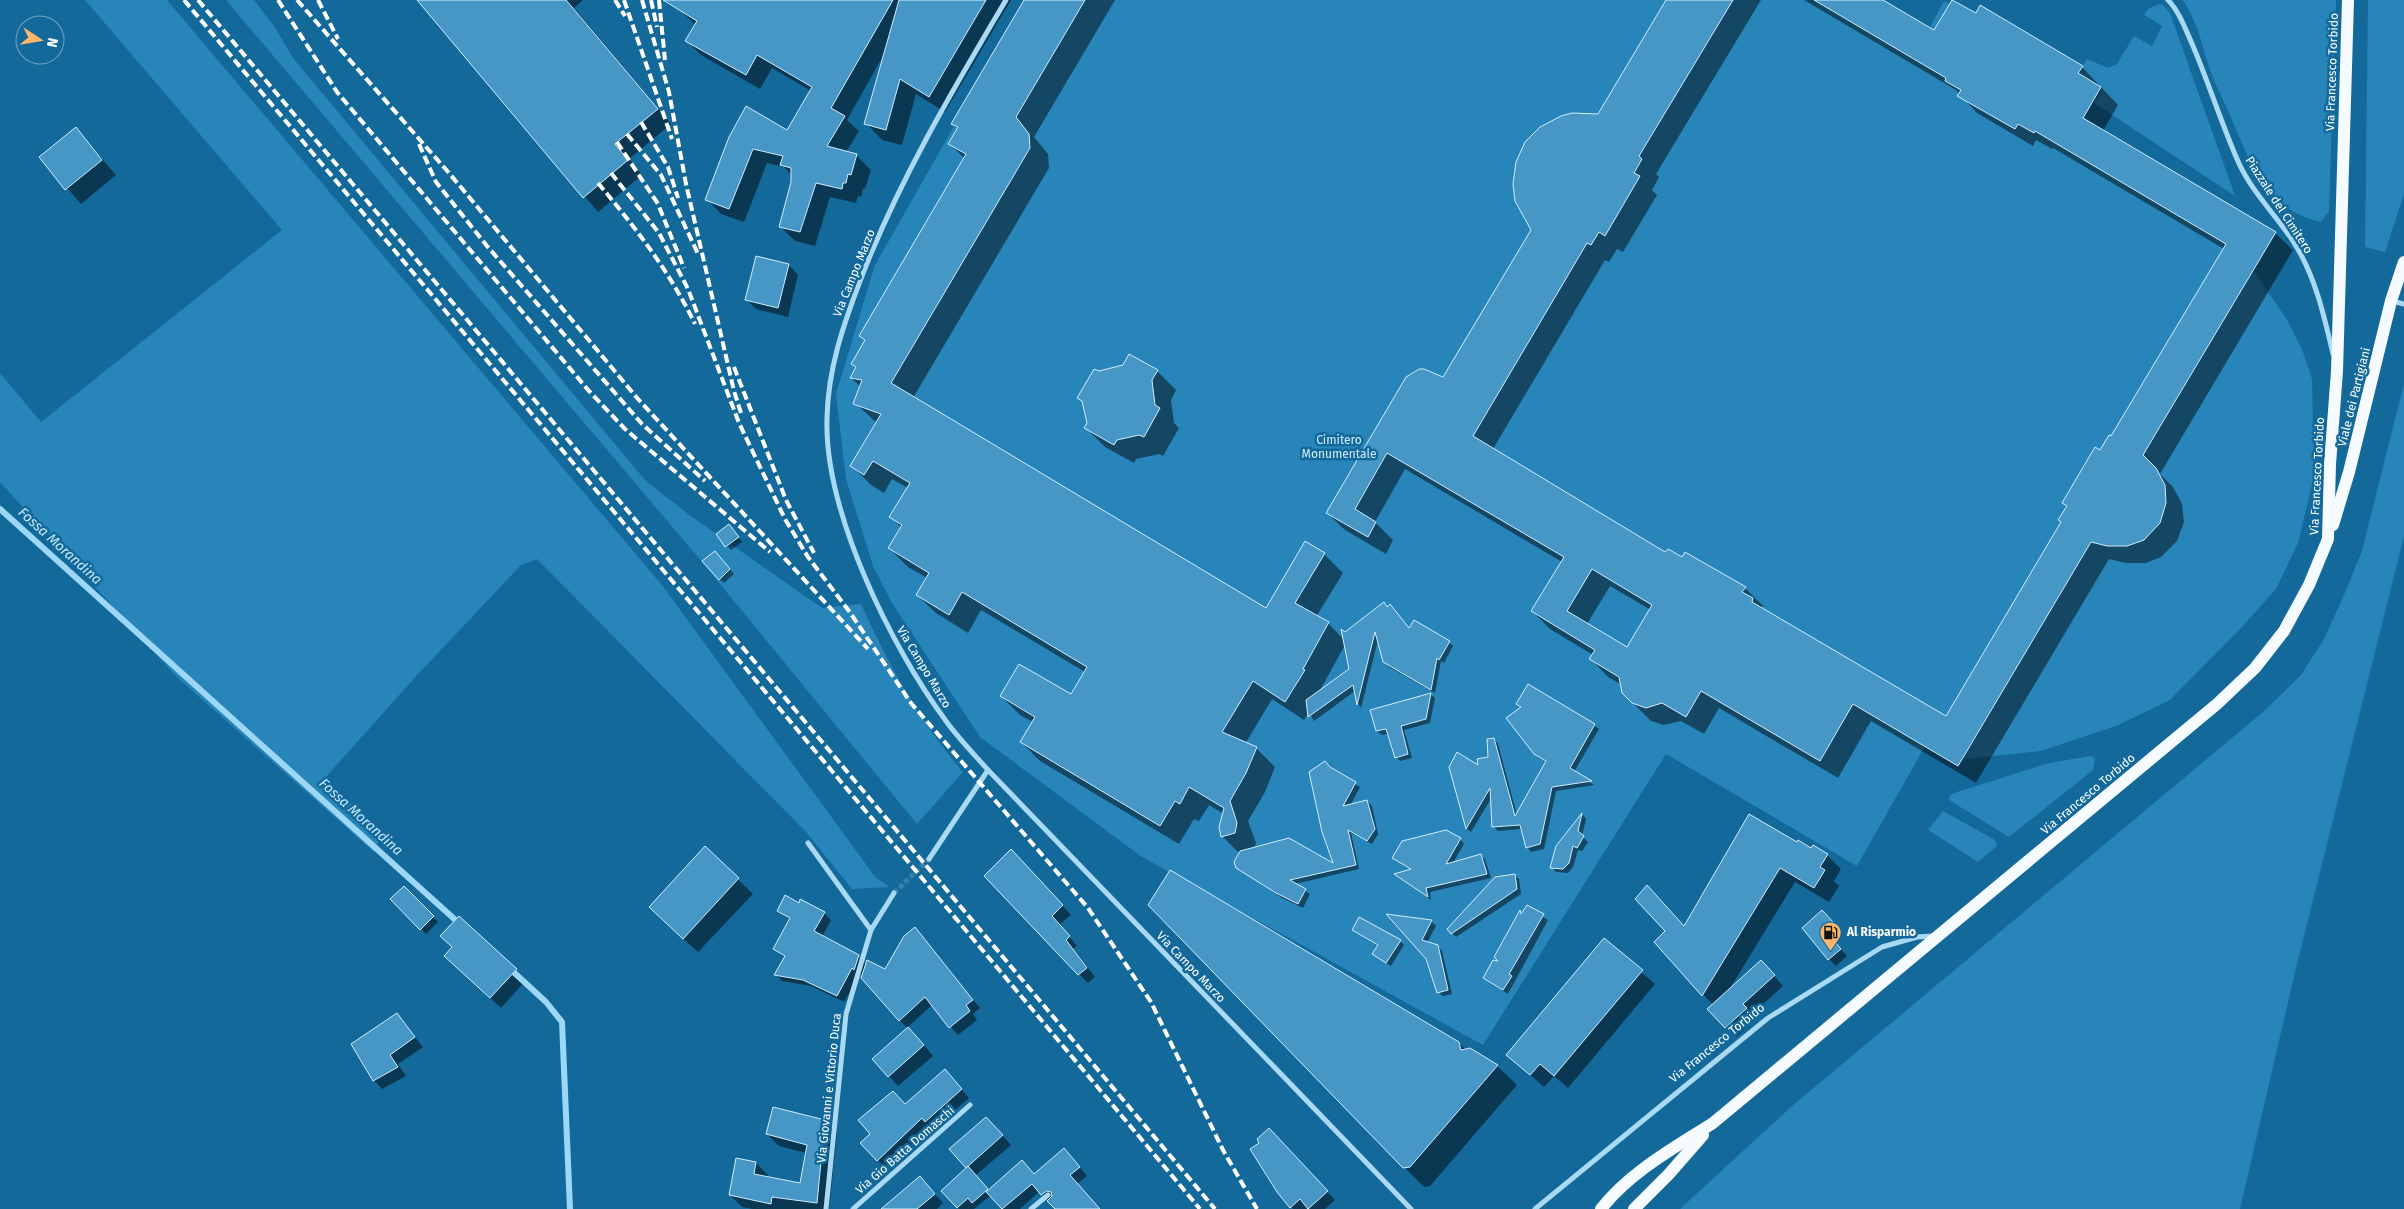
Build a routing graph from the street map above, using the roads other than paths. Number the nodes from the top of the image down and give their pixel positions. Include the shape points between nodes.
1 (1006, 0) edge
2 (2168, 0) edge
3 (2348, 0) edge
4 (2403, 269) edge
5 (2398, 303) edge
6 (2337, 372) junction
7 (2328, 539) junction
8 (988, 770) junction
9 (808, 843) dead end
10 (929, 858) tunnel mouth
11 (894, 893) tunnel mouth
12 (871, 930) junction
13 (1936, 936) junction
14 (970, 1106) dead end
15 (1712, 1123) junction
16 (1048, 1194) dead end
17 (828, 1208) edge
18 (853, 1209) edge
19 (1031, 1209) edge
20 (1411, 1209) edge
21 (1535, 1209) edge
22 (1601, 1209) edge
23 (1634, 1209) edge

1 - 8 street, Via Campo Marzo via 931,128 876,241 840,334 831,371 827,418 829,464 843,517 891,633 946,722
2 - 6 street, Piazzale del Cimitero via 2184,26 2212,90 2238,161 2308,268 2321,303
3 - 6 main road, Via Francesco Torbido
4 - 5 main road, Viale dei Partigiani
5 - 7 main road, Viale dei Partigiani
6 - 7 main road, Via Francesco Torbido
7 - 13 main road, Via Francesco Torbido via 2309,585 2284,631 2255,668 2217,704
8 - 10 street
8 - 20 street, Via Campo Marzo
9 - 12 street
11 - 12 street, Via Giovanni e Vittorio Duca
12 - 17 street, Via Giovanni e Vittorio Duca via 846,1014
13 - 15 main road, Via Francesco Torbido
13 - 21 street, Via Francesco Torbido via 1917,937 1882,947 1768,1018
14 - 18 street, Via Gio Batta Domaschi
15 - 22 main road, Via Francesco Torbido via 1652,1163 1612,1195
15 - 23 main road, Via Francesco Torbido via 1670,1174
16 - 19 street

